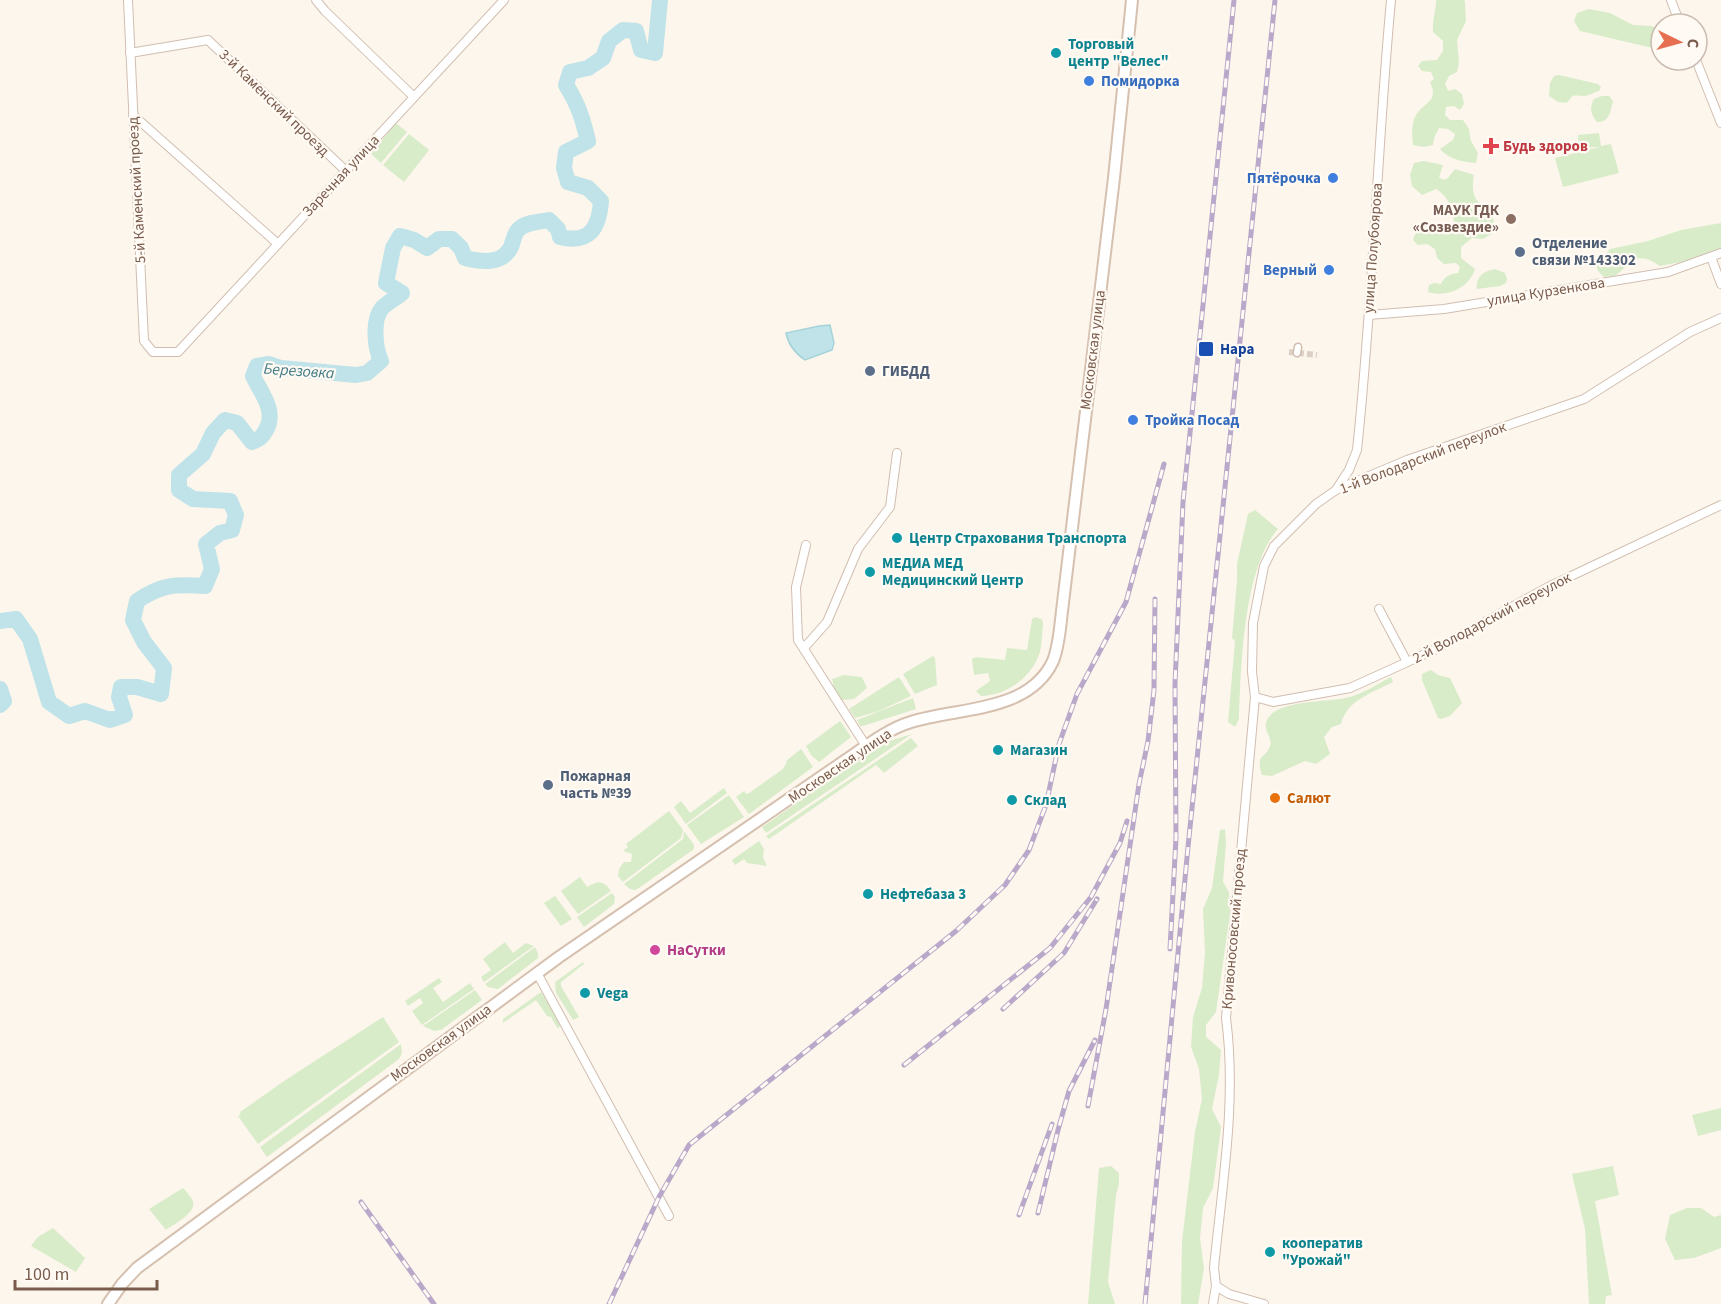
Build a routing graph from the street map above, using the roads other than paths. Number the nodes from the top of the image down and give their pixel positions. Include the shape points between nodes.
1 (128, 0) edge
2 (316, 0) edge
3 (504, 0) edge
4 (1132, 0) edge
5 (1391, 0) edge
6 (130, 53) junction
7 (1701, 72) edge
8 (414, 97) junction
9 (134, 115) junction
10 (1721, 123) edge
11 (346, 171) junction
12 (278, 244) junction
13 (1721, 253) edge
14 (1711, 257) junction
15 (1721, 284) edge
16 (1369, 315) junction
17 (1721, 318) edge
18 (178, 352) joint
19 (897, 453) dead end
20 (1336, 490) junction
21 (1721, 505) edge
22 (806, 545) dead end
23 (1380, 609) dead end
24 (804, 648) junction
25 (1407, 662) junction
26 (1255, 697) junction
27 (866, 746) junction
28 (537, 973) junction
29 (669, 1216) dead end
30 (1216, 1286) junction
31 (108, 1304) edge
32 (1213, 1304) edge
33 (1264, 1304) edge

1 - 6 street, 5-й Каменский проезд
2 - 8 street
3 - 8 street, Заречная улица
4 - 27 main road, Московская улица via 1055,655 1040,680 1019,696 910,722
5 - 16 street, улица Полубоярова
6 - 9 street, 5-й Каменский проезд
6 - 11 street, 3-й Каменский проезд via 208,40
7 - 10 street
8 - 11 street, Заречная улица
9 - 12 street
9 - 18 street, 5-й Каменский проезд via 144,341 153,352
11 - 12 street, Заречная улица
12 - 18 street, Заречная улица
13 - 14 street, улица Курзенкова
14 - 15 street
14 - 16 street, улица Курзенкова via 1668,272 1444,309
16 - 20 street, улица Полубоярова via 1357,450
17 - 20 street, 1-й Володарский переулок via 1690,332 1584,399 1407,460
19 - 24 street via 890,507 858,549 827,622
20 - 26 street, 1-й Володарский переулок via 1316,504 1274,546 1264,566 1253,623
21 - 25 street, 2-й Володарский переулок via 1548,587
22 - 24 street via 796,587 798,640
23 - 25 street
24 - 27 street
25 - 26 street, 2-й Володарский переулок via 1350,687 1273,702
26 - 30 street, Кривоносовский проезд via 1226,1018 1231,1091 1214,1268
27 - 28 main road, Московская улица
28 - 29 street
28 - 31 main road, Московская улица via 147,1260 129,1275
30 - 32 street, Кривоносовский проезд
30 - 33 street

